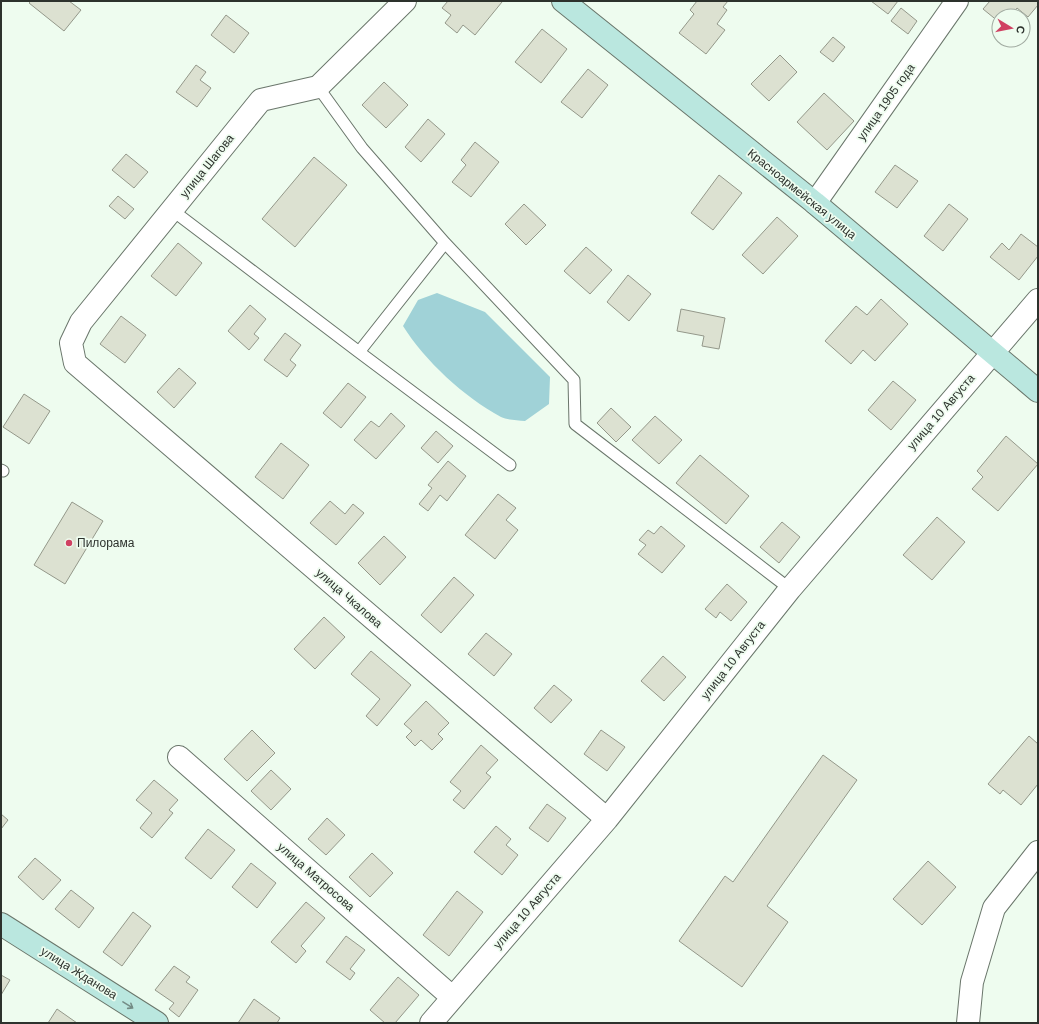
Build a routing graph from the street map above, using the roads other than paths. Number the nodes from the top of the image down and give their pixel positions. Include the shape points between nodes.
1 (405, 1) edge
2 (563, 1) edge
3 (957, 1) edge
4 (318, 88) junction
5 (815, 203) junction
6 (172, 210) junction
7 (445, 242) junction
8 (1038, 300) edge
9 (359, 352) junction
10 (992, 353) junction
11 (91, 378) joint
12 (1038, 391) edge
13 (510, 465) dead end
14 (790, 589) junction
15 (179, 757) dead end
16 (607, 819) junction
17 (1038, 852) edge
18 (1, 924) edge
19 (452, 997) junction
20 (156, 1023) edge
21 (430, 1023) edge
22 (968, 1023) edge

1 - 4 street
2 - 5 main road, Красноармейская улица
3 - 5 street, улица 1905 года
4 - 6 street, улица Шагова via 261,100
4 - 7 lane via 362,148
5 - 10 main road, Красноармейская улица
6 - 9 lane
6 - 11 street, улица Шагова via 81,322 71,343 75,363
7 - 9 lane
7 - 14 lane via 574,380 574,424
8 - 10 street, улица 10 Августа
9 - 13 lane
10 - 12 main road, Красноармейская улица
10 - 14 street, улица 10 Августа
11 - 16 street, улица Чкалова
14 - 16 street, улица 10 Августа
15 - 19 street, улица Матросова
16 - 19 street, улица 10 Августа
17 - 22 street via 994,908 972,982
18 -> 20 main road, улица Жданова
19 - 21 street, улица 10 Августа

